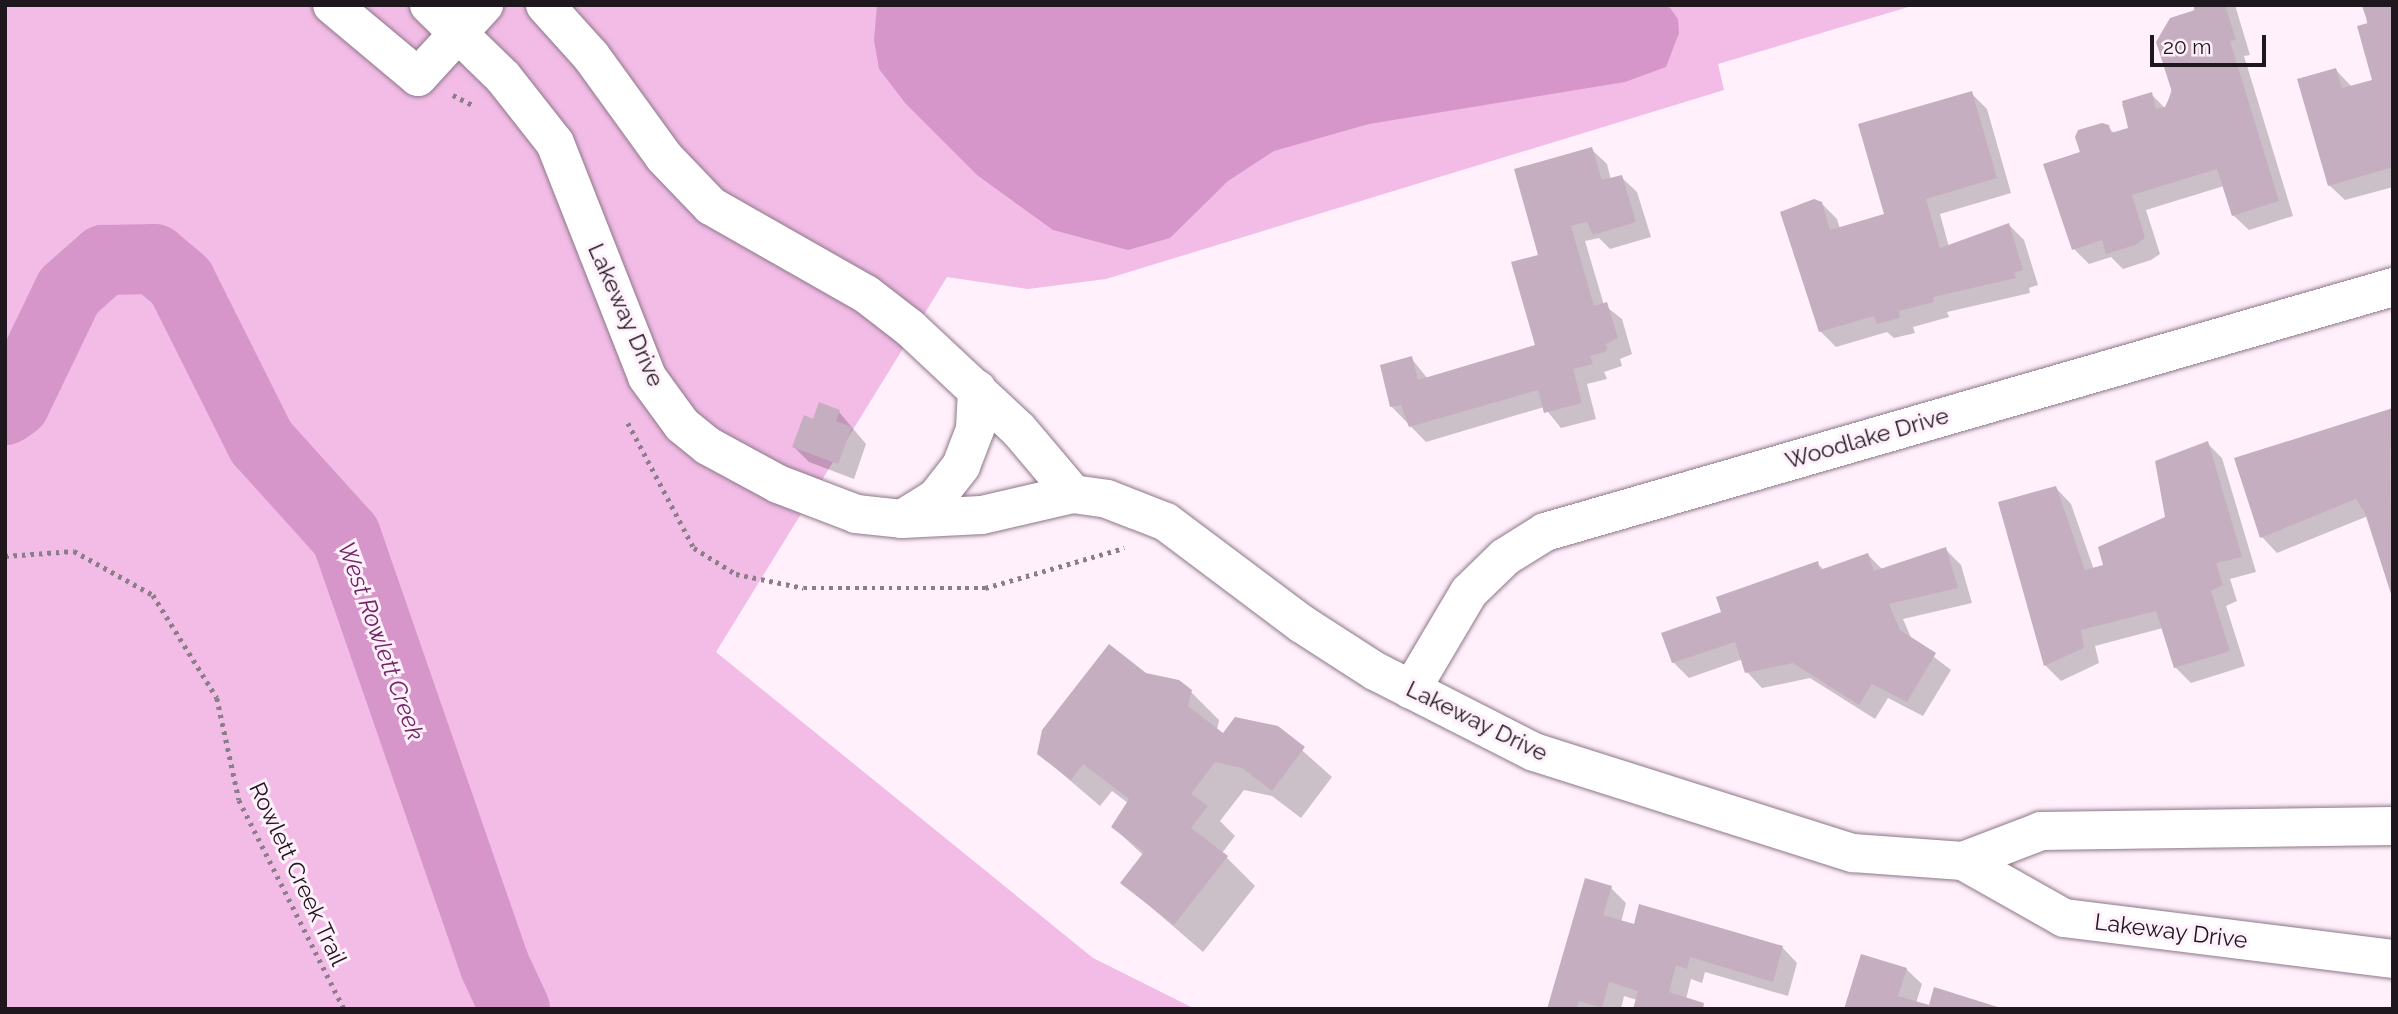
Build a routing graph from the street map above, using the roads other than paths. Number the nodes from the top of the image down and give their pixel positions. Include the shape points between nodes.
1 (332, 5) edge
2 (429, 5) edge
3 (484, 5) edge
4 (545, 5) edge
5 (457, 34) junction
6 (2393, 287) edge
7 (977, 389) junction
8 (1073, 494) junction
9 (902, 519) junction
10 (1411, 690) junction
11 (2393, 826) edge
12 (1963, 861) junction
13 (2393, 959) edge

1 - 5 street via 418,77
2 - 5 street, Lakeway Drive
3 - 5 street
4 - 7 street via 591,56 664,157 711,206 866,294
5 - 9 street, Lakeway Drive via 503,77 555,143 648,377 682,425 708,446 778,484 856,514
6 - 10 street, Woodlake Drive via 1545,532 1504,557 1469,592
7 - 8 street
7 - 9 street via 975,429 961,466 936,498
8 - 9 street, Lakeway Drive via 982,515
8 - 10 street, Lakeway Drive via 1107,499 1166,522 1302,624
10 - 12 street, Lakeway Drive via 1534,752 1853,853
11 - 12 street, Lakeway Drive via 2041,831
12 - 13 street, Lakeway Drive via 2064,918

